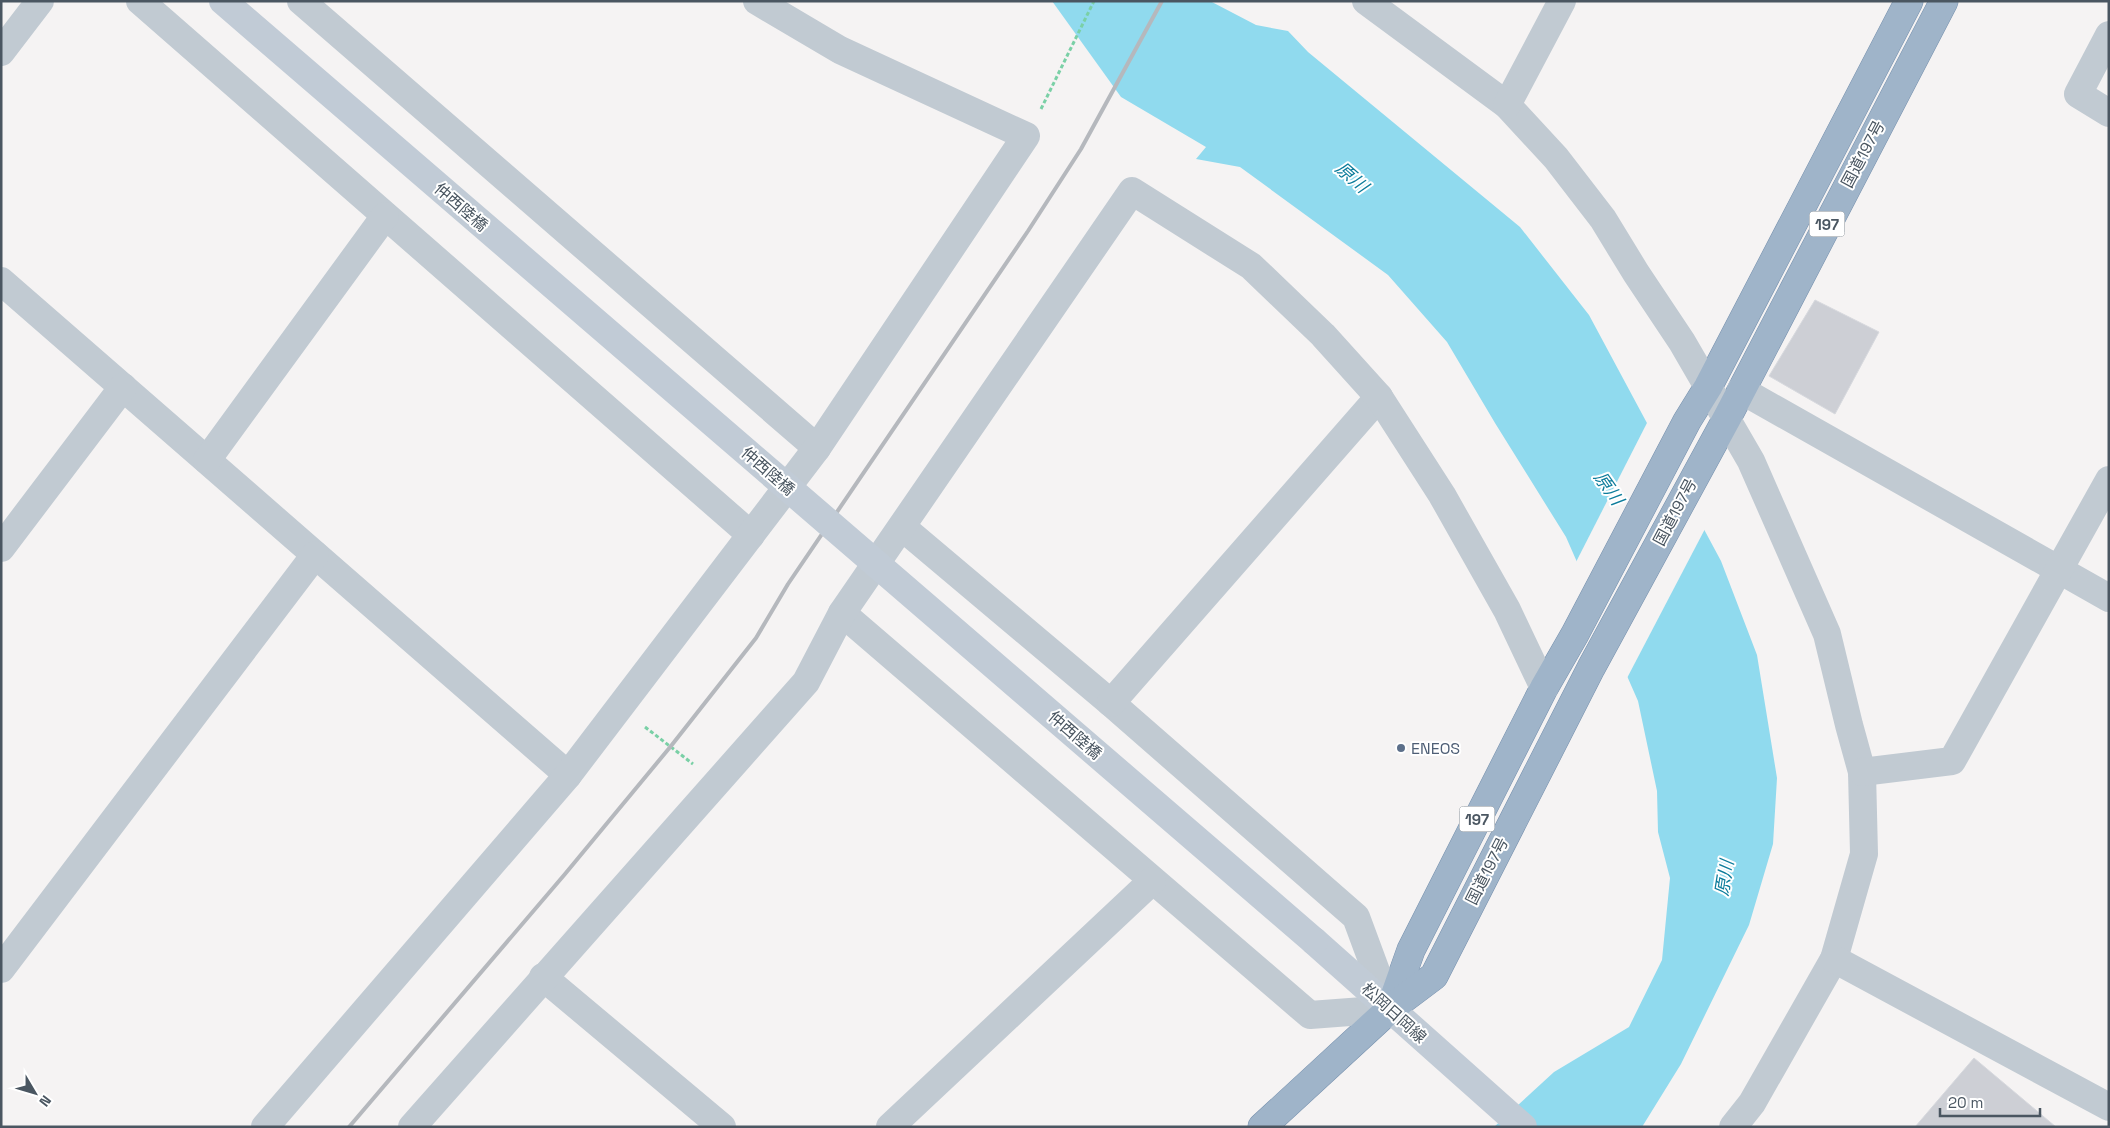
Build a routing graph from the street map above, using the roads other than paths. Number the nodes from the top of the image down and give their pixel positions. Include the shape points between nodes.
1 (40, 1) edge
2 (140, 1) edge
3 (223, 1) edge
4 (301, 1) edge
5 (757, 1) edge
6 (1366, 1) edge
7 (1562, 1) edge
8 (1909, 1) edge
9 (1944, 1) edge
10 (2109, 35) edge
11 (1, 52) edge
12 (1508, 105) junction
13 (2109, 113) edge
14 (385, 216) junction
15 (1, 281) edge
16 (123, 387) junction
17 (1708, 387) junction
18 (1741, 390) junction
19 (1379, 397) junction
20 (1727, 418) junction
21 (817, 448) junction
22 (207, 460) junction
23 (2109, 480) edge
24 (902, 526) junction
25 (752, 536) junction
26 (1, 548) edge
27 (315, 554) junction
28 (2059, 570) junction
29 (2109, 598) edge
30 (842, 613) junction
31 (1544, 688) junction
32 (1111, 703) junction
33 (1862, 772) junction
34 (568, 775) junction
35 (1152, 881) junction
36 (1314, 941) joint
37 (1834, 959) junction
38 (1, 969) edge
39 (543, 976) junction
40 (1390, 1009) junction
41 (2109, 1107) edge
42 (265, 1127) edge
43 (412, 1127) edge
44 (722, 1127) edge
45 (890, 1127) edge
46 (1262, 1127) edge
47 (1523, 1127) edge
48 (1733, 1127) edge

1 - 11 street
2 - 14 street
3 - 36 main road, 仲西陸橋, bridge
4 - 21 street
5 - 21 street via 840,50 1026,136
6 - 12 street
7 - 12 street
8 - 17 highway, 国道197号 / 197
9 - 18 highway, 国道197号 / 197
10 - 13 street via 2078,94
12 - 17 street via 1556,158 1603,219
14 - 22 street
14 - 25 street
15 - 16 street
16 - 22 street
16 - 26 street
17 - 20 street
17 - 31 highway, 国道197号 / 197
18 - 20 highway, 国道197号 / 197
18 - 28 street
19 - 24 street via 1323,335 1251,266 1132,191
19 - 31 street via 1442,494 1507,610
19 - 32 street
20 - 33 street via 1751,461 1827,634
20 - 40 highway, 国道197号 / 197 via 1591,668 1434,976
21 - 25 street
22 - 27 street
23 - 28 street
24 - 30 street
24 - 32 street
25 - 34 street
27 - 34 street
27 - 38 street
28 - 29 street
28 - 33 street via 1952,761
30 - 35 street
30 - 39 street via 806,682
31 - 40 highway, 国道197号 / 197 via 1411,950
32 - 40 street via 1356,917
33 - 37 street via 1864,854
34 - 42 street
35 - 40 street via 1310,1015
35 - 45 street
36 - 40 main road, 松岡日岡線
37 - 41 street
37 - 48 street via 1752,1103
39 - 43 street
39 - 44 street
40 - 46 highway, 国道197号 / 197
40 - 47 main road, 松岡日岡線

